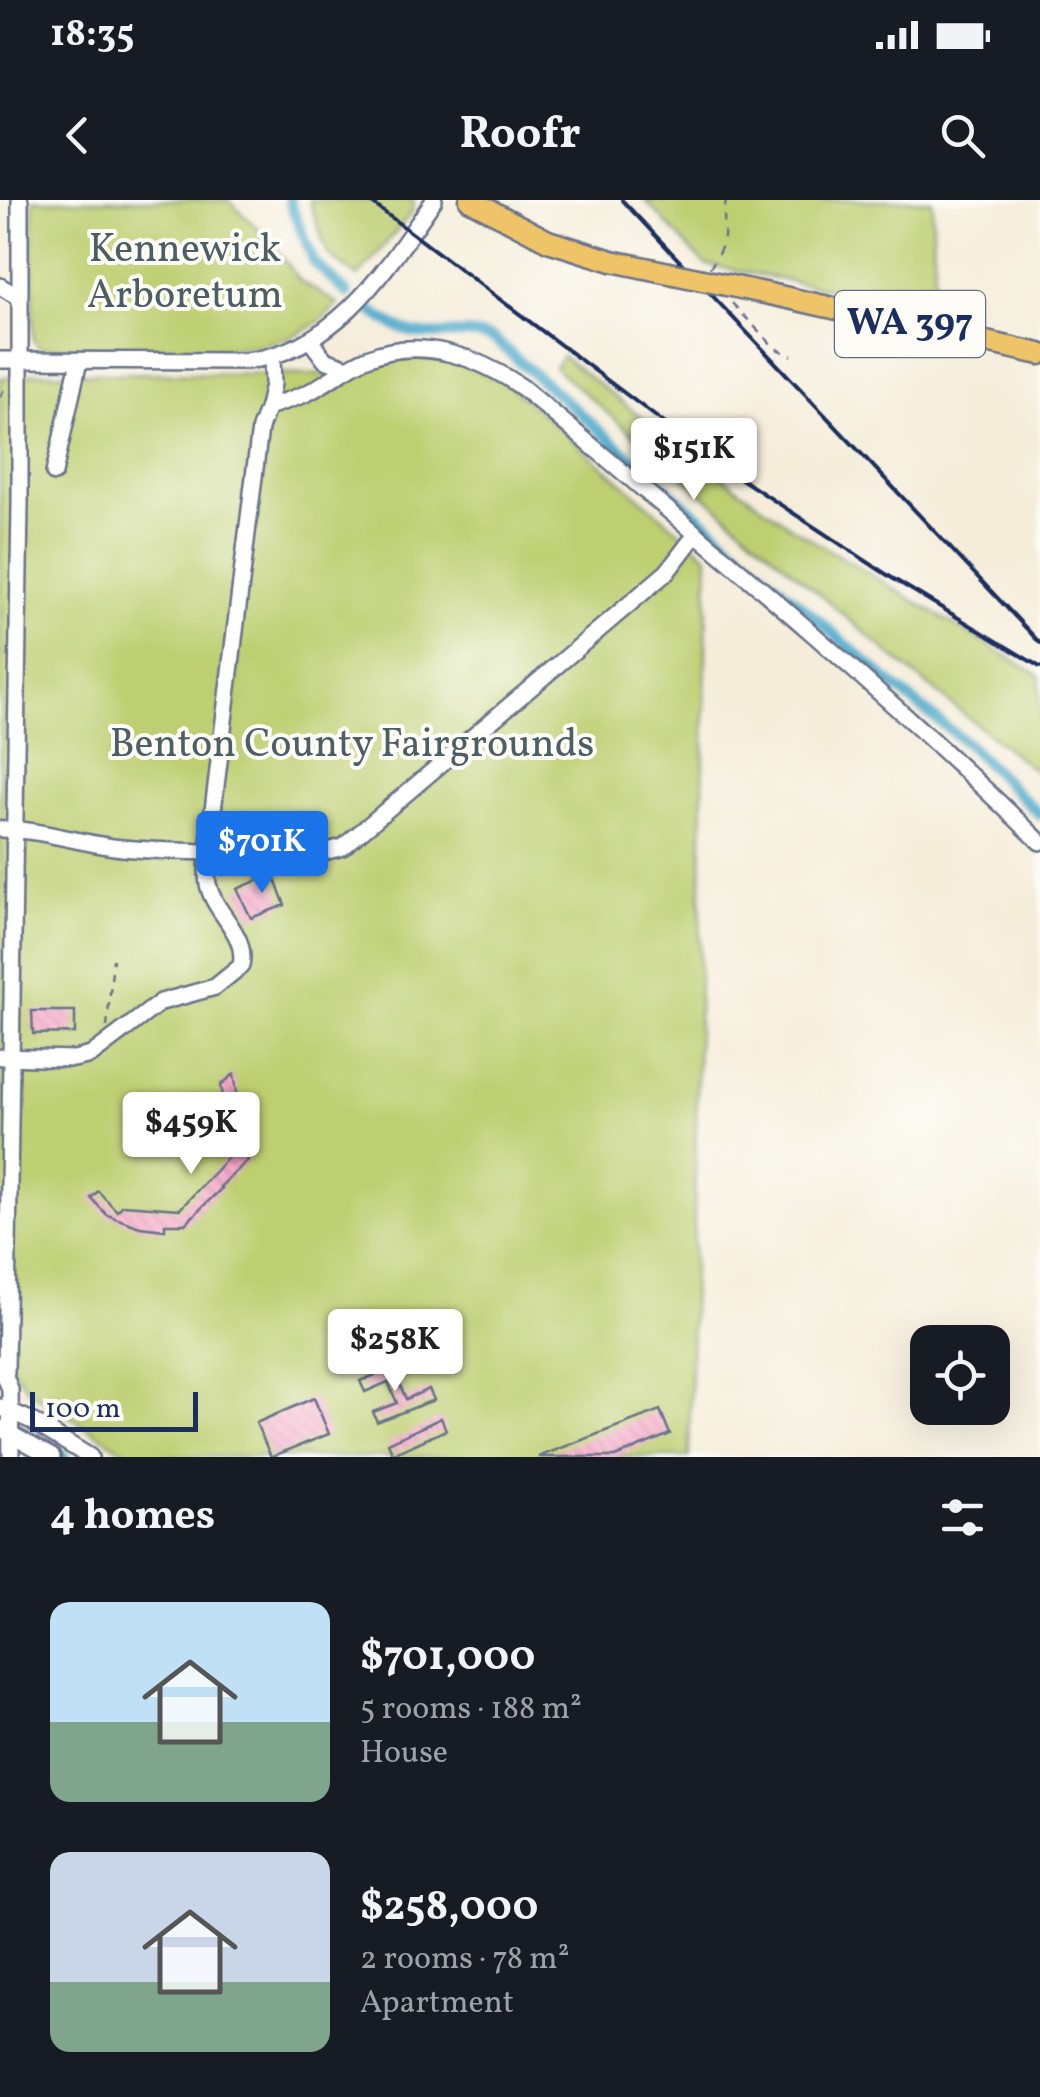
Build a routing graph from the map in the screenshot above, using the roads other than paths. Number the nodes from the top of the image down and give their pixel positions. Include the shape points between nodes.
1 (20, 200) edge
2 (424, 200) edge
3 (434, 200) edge
4 (470, 200) edge
5 (422, 218) junction
6 (0, 286) edge
7 (20, 298) junction
8 (310, 340) junction
9 (1040, 354) edge
10 (272, 358) junction
11 (0, 360) edge
12 (20, 360) junction
13 (78, 360) junction
14 (348, 368) junction
15 (268, 407) junction
16 (54, 474) dead end
17 (696, 534) junction
18 (6, 829) edge
19 (1040, 842) edge
20 (208, 851) junction
21 (4, 1057) edge
22 (3, 1268) edge
23 (3, 1367) edge
24 (7, 1421) edge
25 (11, 1457) edge
26 (52, 1457) edge
27 (90, 1457) edge

1 - 7 street
2 - 5 street
3 - 5 street
4 - 9 main road, WA 397, bridge via 548,241 612,261
5 - 8 street via 345,315
6 - 7 street
7 - 12 street
8 - 10 street
8 - 14 street via 325,360
10 - 13 street
10 - 15 street
11 - 12 street
12 - 13 street
12 - 18 street
13 - 16 street
14 - 15 street
14 - 17 street via 369,357 418,350 497,370
15 - 20 street via 260,428
17 - 19 street
17 - 20 street via 667,572 344,847
18 - 20 street via 111,847
18 - 21 street
20 - 21 street via 208,884 237,935 242,966 215,987 161,1002 90,1056
21 - 22 street
22 - 23 street
23 - 24 street
24 - 25 street
24 - 26 street
24 - 27 street

